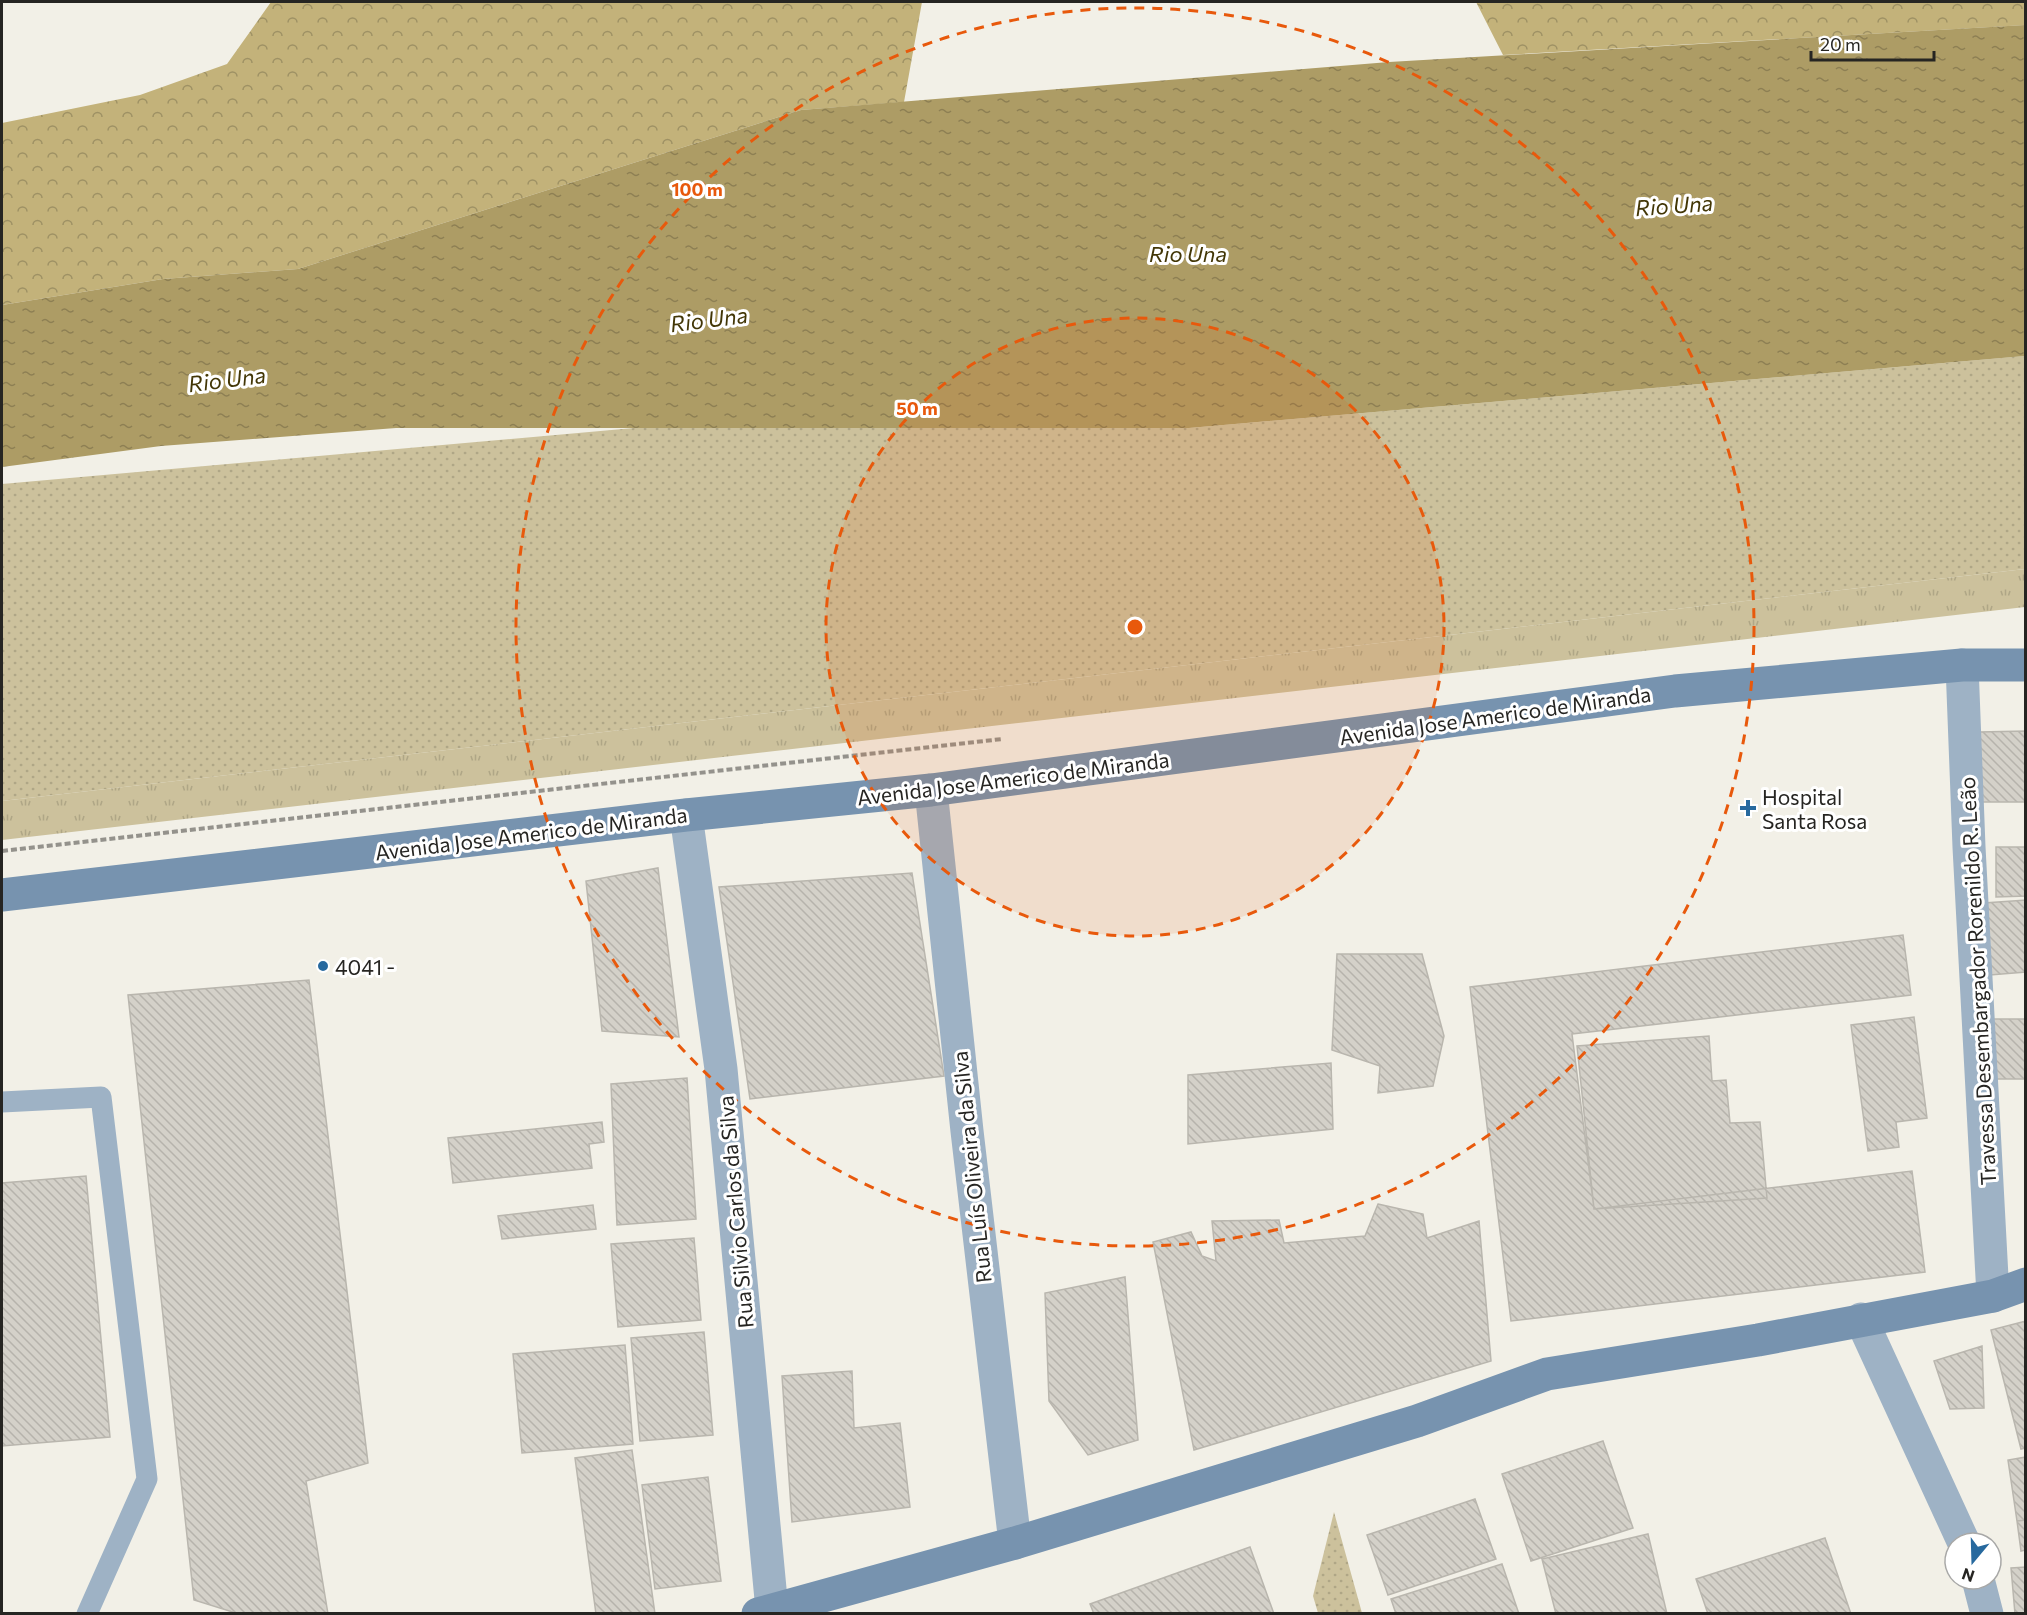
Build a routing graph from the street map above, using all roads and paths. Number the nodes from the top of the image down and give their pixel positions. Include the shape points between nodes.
1 (1962, 665) junction
2 (2025, 665) edge
3 (932, 790) junction
4 (686, 815) junction
5 (2, 895) edge
6 (2, 1102) edge
7 (2025, 1284) edge
8 (1993, 1296) junction
9 (1861, 1319) junction
10 (1958, 1531) edge
11 (1015, 1544) junction
12 (1981, 1591) edge
13 (765, 1612) edge
14 (87, 1614) edge
15 (1988, 1614) edge

1 - 2 main road, Avenida Jose Americo de Miranda
1 - 3 main road, Avenida Jose Americo de Miranda via 1675,691
1 - 8 street, Travessa Desembargador Rorenildo R. Leão
3 - 4 main road, Avenida Jose Americo de Miranda
3 - 11 street, Rua Luís Oliveira da Silva
4 - 5 main road, Avenida Jose Americo de Miranda
4 - 13 street, Rua Silvio Carlos da Silva via 722,1069
6 - 14 lane via 101,1097 147,1479
7 - 8 main road
8 - 9 main road
9 - 10 street
9 - 11 main road via 1547,1374 1417,1421
11 - 13 main road
12 - 15 street

